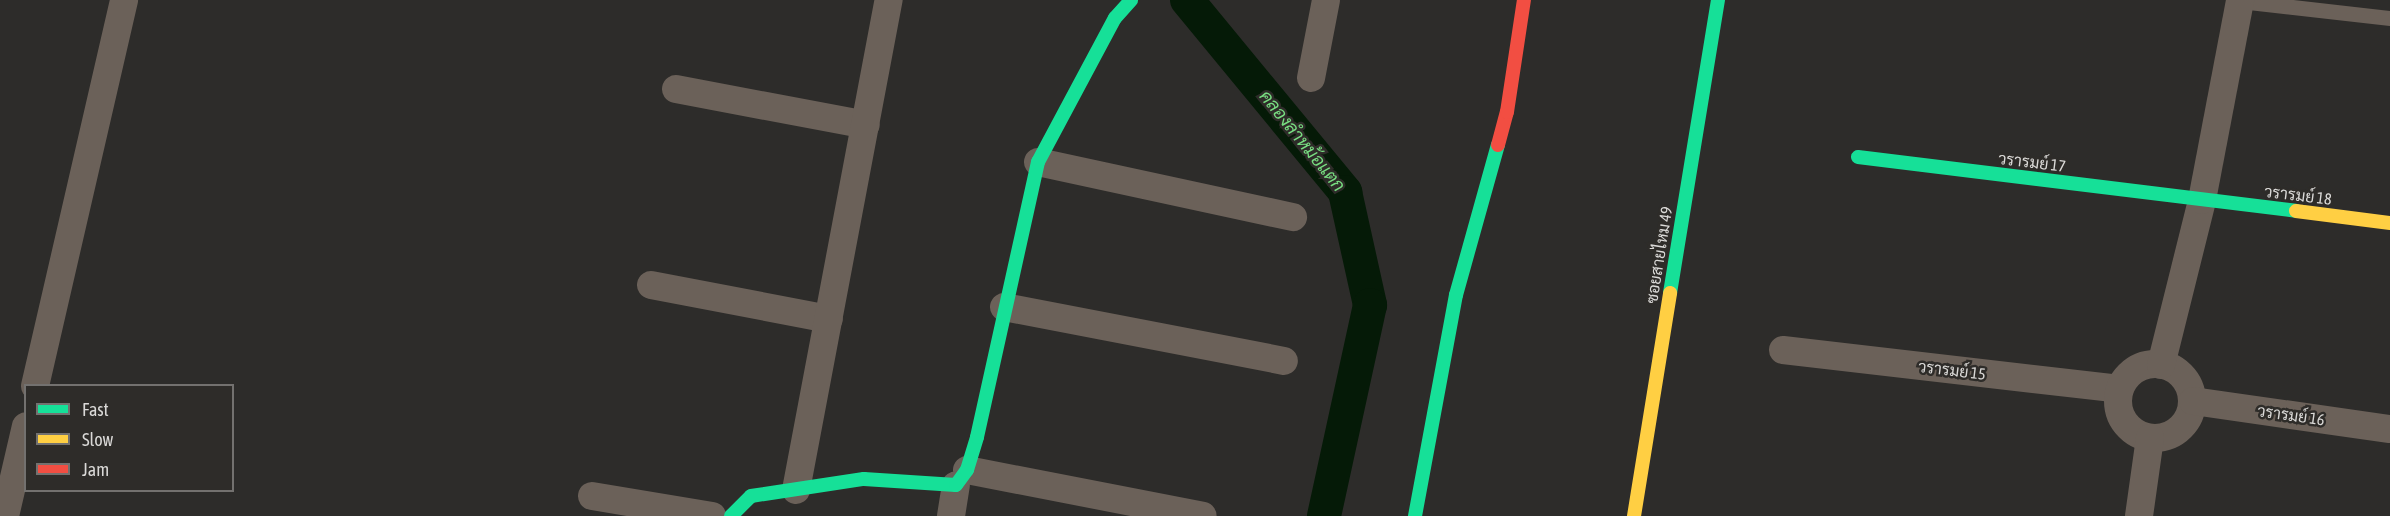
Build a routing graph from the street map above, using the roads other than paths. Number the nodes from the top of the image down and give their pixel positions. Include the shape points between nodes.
1 (124, 0) edge
2 (889, 0) edge
3 (1131, 0) edge
4 (1326, 0) edge
5 (1524, 0) edge
6 (1718, 0) edge
7 (2238, 0) edge
8 (2390, 18) edge
9 (1311, 78) dead end
10 (676, 88) dead end
11 (866, 125) junction
12 (1858, 157) dead end
13 (1038, 162) junction
14 (2202, 200) junction
15 (1293, 218) dead end
16 (2390, 223) edge
17 (651, 285) dead end
18 (1004, 307) junction
19 (829, 320) junction
20 (1783, 350) dead end
21 (1284, 361) dead end
22 (2161, 365) junction
23 (35, 384) edge
24 (2120, 389) junction
25 (2193, 401) junction
26 (2390, 429) edge
27 (24, 435) edge
28 (2150, 438) junction
29 (962, 477) junction
30 (796, 490) junction
31 (591, 496) dead end
32 (5, 516) edge
33 (712, 516) edge
34 (731, 516) edge
35 (951, 516) edge
36 (1203, 516) edge
37 (1415, 516) edge
38 (1634, 516) edge
39 (2139, 516) edge

1 - 23 street
2 - 11 street
3 - 13 street via 1115,18
4 - 9 street
5 - 37 street via 1507,112 1456,295
6 - 38 street, ซอยสายไหม 49
7 - 8 lane
7 - 14 street
10 - 11 street
11 - 19 street
12 - 14 street, วรารมย์ 17
13 - 15 street
13 - 18 street
14 - 16 street, วรารมย์ 18
14 - 22 street
17 - 19 street
18 - 21 street
18 - 29 street
19 - 30 street
20 - 24 street, วรารมย์ 15
22 - 24 street via 2136,369
22 - 25 street via 2184,377
24 - 28 street via 2121,415 2137,434
25 - 26 street, วรารมย์ 16
25 - 28 street via 2191,413 2175,433
27 - 32 street
28 - 39 street
29 - 30 street via 864,479
29 - 35 street
29 - 36 street
30 - 34 street via 751,496
31 - 33 street

